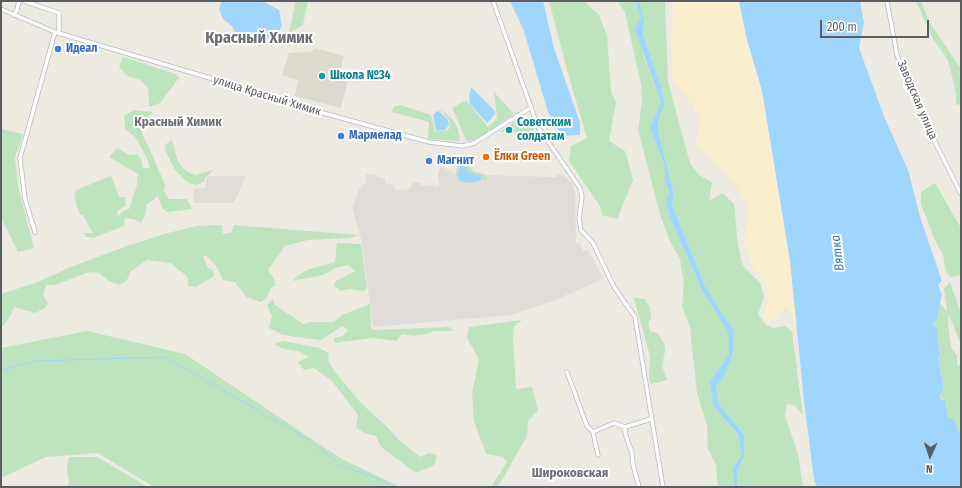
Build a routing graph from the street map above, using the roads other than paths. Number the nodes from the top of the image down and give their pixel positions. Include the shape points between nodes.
1 (19, 1) edge
2 (24, 1) edge
3 (493, 1) edge
4 (887, 1) edge
5 (1, 9) edge
6 (14, 15) junction
7 (57, 33) junction
8 (530, 108) junction
9 (961, 194) edge
10 (35, 232) dead end
11 (567, 372) dead end
12 (651, 419) junction
13 (625, 427) junction
14 (593, 432) junction
15 (598, 455) dead end
16 (639, 487) edge
17 (663, 487) edge

1 - 6 street
2 - 7 street via 58,12 60,16
3 - 8 street
4 - 9 street, Заводская улица via 897,54 905,76
5 - 6 street, улица Красный Химик
6 - 7 street, улица Красный Химик
7 - 8 street, улица Красный Химик via 283,102 437,144 464,146 474,143
7 - 10 street via 20,158 25,199
8 - 12 street via 538,127 580,188 582,197 579,218 582,232 593,243 614,287 635,317
11 - 14 street via 587,426
12 - 13 street
12 - 17 street
13 - 14 street via 614,423
13 - 16 street
14 - 15 street

